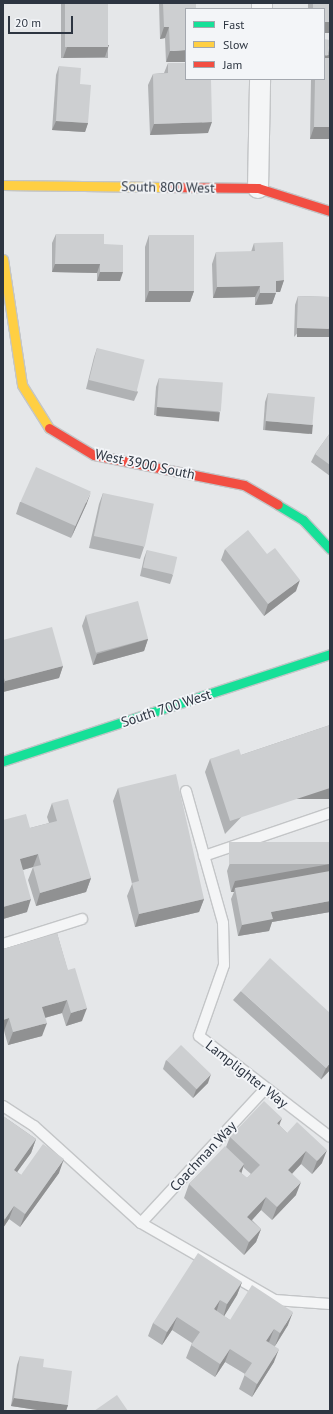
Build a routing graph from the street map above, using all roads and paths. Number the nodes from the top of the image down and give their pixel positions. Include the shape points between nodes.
1 (260, 80) edge
2 (3, 185) edge
3 (258, 188) junction
4 (330, 211) edge
5 (3, 259) edge
6 (330, 549) edge
7 (330, 654) edge
8 (3, 762) edge
9 (186, 791) dead end
10 (330, 813) edge
11 (204, 856) junction
12 (82, 919) dead end
13 (3, 944) edge
14 (265, 1088) junction
15 (3, 1106) edge
16 (330, 1137) edge
17 (141, 1223) junction
18 (330, 1304) edge

1 - 3 street
2 - 3 street, South 800 West
3 - 4 street, South 800 West
5 - 6 street, West 3900 South via 22,385 48,427 94,455 244,485 303,520
7 - 8 street, South 700 West
9 - 11 lane, Lamplighter Way
10 - 11 lane
11 - 14 lane, Lamplighter Way via 223,923 224,965 199,1036
12 - 13 lane
14 - 16 lane, Lamplighter Way
14 - 17 lane, Coachman Way
15 - 17 lane via 34,1126
17 - 18 lane via 275,1300

